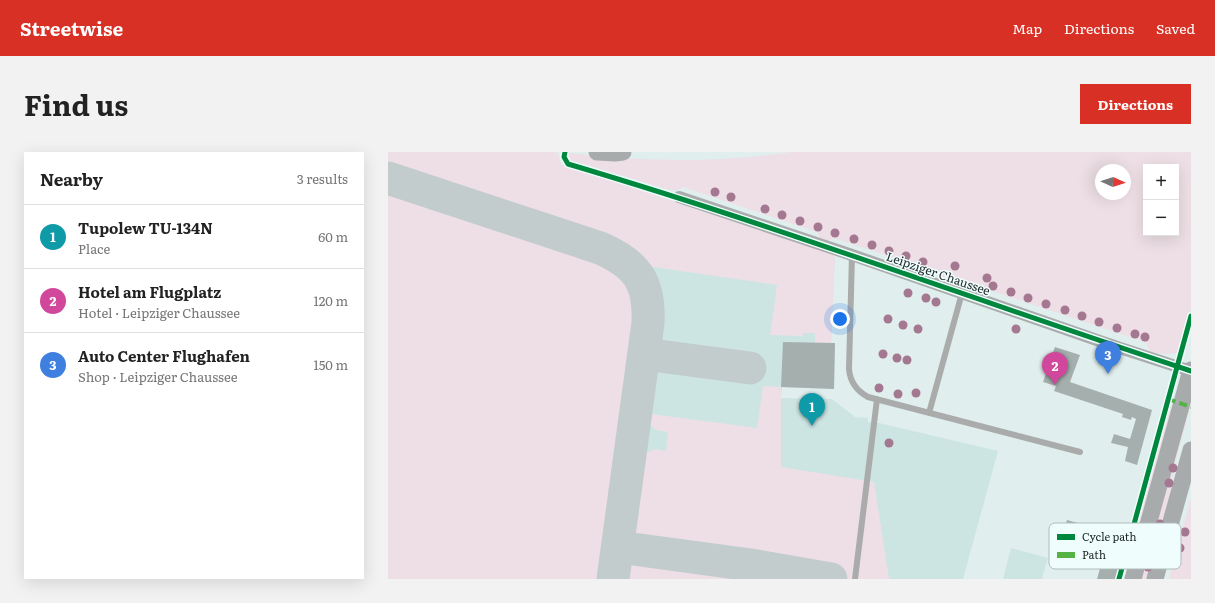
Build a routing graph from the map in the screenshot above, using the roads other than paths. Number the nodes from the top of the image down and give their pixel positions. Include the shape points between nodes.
1 (596, 152) edge
2 (623, 152) edge
3 (679, 197) dead end
4 (852, 255) junction
5 (962, 293) junction
6 (1191, 371) edge
7 (877, 399) junction
8 (929, 413) junction
9 (1191, 450) edge
10 (1080, 452) dead end
11 (1149, 523) edge
12 (1171, 523) edge
13 (1136, 569) edge
14 (1159, 569) edge
15 (855, 579) edge
16 (1133, 579) edge
17 (1156, 579) edge

1 - 2 main road
3 - 4 street, Leipziger Chaussee
4 - 5 street, Leipziger Chaussee
4 - 7 lane via 849,372 858,390
5 - 6 street, Leipziger Chaussee
5 - 8 lane
6 - 11 main road
7 - 8 lane
7 - 15 lane
8 - 10 lane
9 - 12 main road
13 - 16 main road
14 - 17 main road

